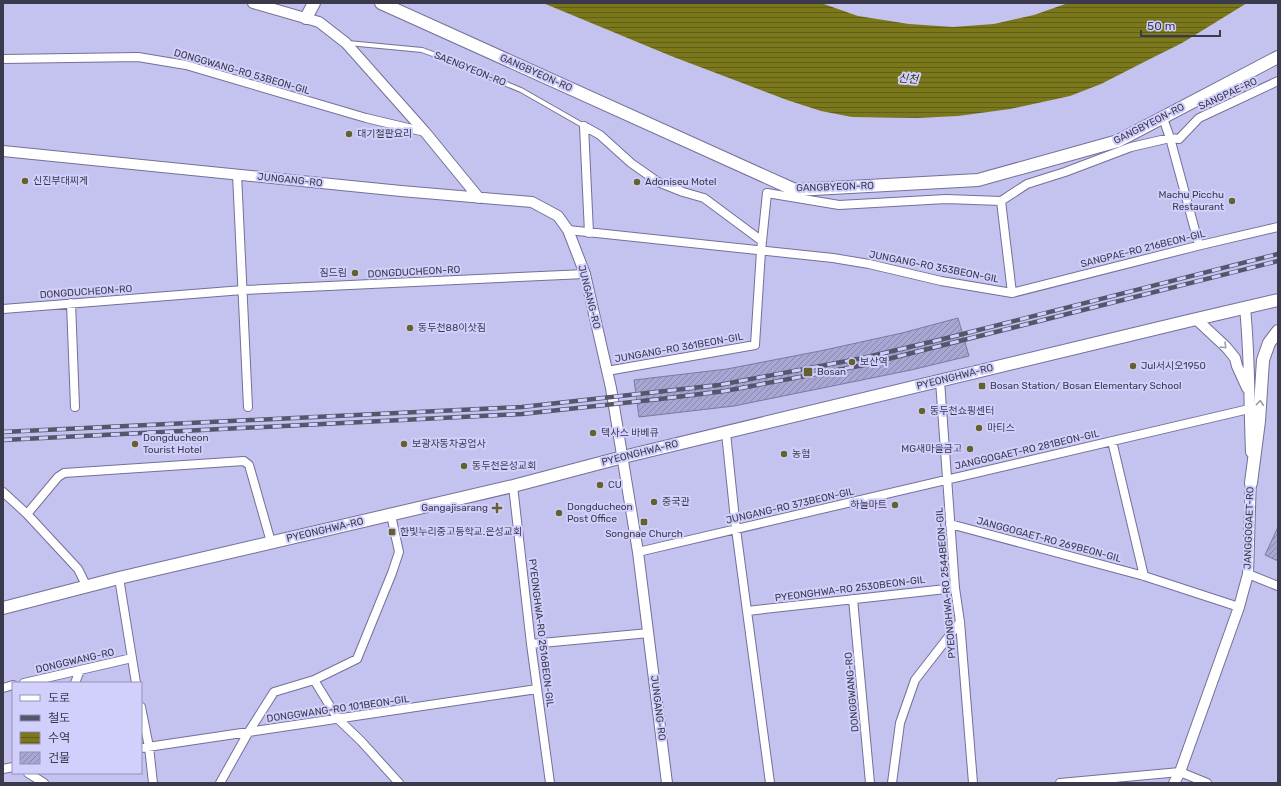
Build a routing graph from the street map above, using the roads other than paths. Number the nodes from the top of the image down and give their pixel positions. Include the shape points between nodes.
1 (253, 3) edge
2 (314, 3) edge
3 (381, 3) edge
4 (306, 18) junction
5 (346, 42) junction
6 (1278, 57) edge
7 (3, 60) edge
8 (1278, 81) edge
9 (1163, 118) junction
10 (584, 126) junction
11 (425, 132) junction
12 (1170, 138) junction
13 (3, 151) edge
14 (237, 174) junction
15 (479, 198) junction
16 (1001, 201) junction
17 (1278, 227) edge
18 (568, 230) junction
19 (590, 233) junction
20 (762, 241) junction
21 (1199, 245) junction
22 (761, 251) junction
23 (585, 274) junction
24 (243, 290) junction
25 (1012, 292) junction
26 (1278, 300) edge
27 (71, 303) junction
28 (1245, 308) junction
29 (3, 309) edge
30 (1196, 319) junction
31 (1278, 331) edge
32 (607, 371) junction
33 (940, 381) junction
34 (1248, 392) junction
35 (75, 407) dead end
36 (248, 407) dead end
37 (1249, 409) junction
38 (726, 433) junction
39 (1112, 441) junction
40 (623, 457) junction
41 (947, 479) junction
42 (1251, 483) junction
43 (513, 486) junction
44 (3, 492) edge
45 (27, 514) junction
46 (391, 514) junction
47 (950, 524) junction
48 (736, 529) junction
49 (271, 542) junction
50 (638, 552) junction
51 (1248, 574) junction
52 (1144, 576) junction
53 (119, 578) junction
54 (1278, 586) edge
55 (87, 587) junction
56 (955, 588) junction
57 (853, 599) junction
58 (1239, 607) junction
59 (3, 608) edge
60 (747, 612) junction
61 (960, 622) junction
62 (648, 633) junction
63 (531, 644) junction
64 (132, 658) junction
65 (80, 670) junction
66 (314, 680) junction
67 (28, 682) edge
68 (75, 682) edge
69 (136, 682) edge
70 (537, 689) junction
71 (142, 717) edge
72 (338, 719) junction
73 (248, 732) junction
74 (145, 748) edge
75 (1180, 772) junction
76 (30, 774) edge
77 (44, 783) edge
78 (153, 783) edge
79 (220, 783) edge
80 (399, 783) edge
81 (550, 783) edge
82 (667, 783) edge
83 (770, 783) edge
84 (870, 783) edge
85 (892, 783) edge
86 (973, 783) edge
87 (1060, 783) edge
88 (1174, 783) edge
89 (1207, 783) edge

1 - 4 street
2 - 4 main road
3 - 9 main road, GANGBYEON-RO via 795,190 978,180 1118,142
4 - 5 street via 319,22
5 - 10 lane, SAENGYEON-RO via 422,50 435,54 521,90
5 - 11 street
6 - 9 main road, GANGBYEON-RO
7 - 11 street, DONGGWANG-RO 53BEON-GIL via 138,57 186,65 366,118
8 - 12 street, SANGPAE-RO via 1199,118 1179,139
9 - 12 street
10 - 19 street
10 - 20 street via 600,135 631,163 658,182 704,198
11 - 15 street
12 - 16 street via 1131,147 1027,184
12 - 21 street
13 - 14 street, JUNGANG-RO
14 - 15 street, JUNGANG-RO
14 - 24 street
15 - 18 street, JUNGANG-RO via 532,202 558,216
16 - 20 street via 946,199 838,205 767,193
16 - 25 street, JUNGANG-RO 353BEON-GIL
17 - 21 street, SANGPAE-RO 216BEON-GIL
18 - 19 street, JUNGANG-RO 353BEON-GIL
18 - 23 street, JUNGANG-RO
19 - 22 street, JUNGANG-RO 353BEON-GIL
20 - 22 street
21 - 25 street, SANGPAE-RO 216BEON-GIL
22 - 25 street, JUNGANG-RO 353BEON-GIL via 833,258 941,281
22 - 32 street, JUNGANG-RO 361BEON-GIL via 755,345
23 - 24 street, DONGDUCHEON-RO
23 - 32 street, JUNGANG-RO
24 - 27 street, DONGDUCHEON-RO
24 - 36 street
26 - 28 main road, PYEONGHWA-RO
27 - 29 street, DONGDUCHEON-RO
27 - 35 street
28 - 30 main road, PYEONGHWA-RO
28 - 34 street, JANGGOGAET-RO
30 - 33 main road, PYEONGHWA-RO
30 -> 34 street via 1236,358
42 -> 31 main road via 1263,360 1269,343
32 - 40 street, JUNGANG-RO
33 - 38 main road, PYEONGHWA-RO
33 - 41 street, PYEONGHWA-RO 2544BEON-GIL
34 - 37 street, JANGGOGAET-RO
37 - 39 street, JANGGOGAET-RO 281BEON-GIL
37 - 42 street, JANGGOGAET-RO
38 - 40 main road, PYEONGHWA-RO
38 - 48 street
39 - 41 street, JANGGOGAET-RO 281BEON-GIL
39 - 52 street, JANGGOGAET-RO 281BEON-GIL
40 - 43 main road, PYEONGHWA-RO
40 - 50 street, JUNGANG-RO
41 - 47 street, PYEONGHWA-RO 2544BEON-GIL
41 - 48 street, JUNGANG-RO 373BEON-GIL
42 - 51 street, JANGGOGAET-RO
43 - 46 main road, PYEONGHWA-RO
43 - 63 street, PYEONGHWA-RO 2516BEON-GIL
44 - 45 street
45 - 49 street via 64,473 244,461 251,470
45 - 55 street via 78,570
46 - 49 main road, PYEONGHWA-RO
46 - 66 street via 399,552 357,659
47 - 52 street, JANGGOGAET-RO 269BEON-GIL
47 - 56 street, PYEONGHWA-RO 2544BEON-GIL
48 - 50 street, JUNGANG-RO 373BEON-GIL
48 - 60 street
49 - 53 main road, PYEONGHWA-RO
50 - 62 street, JUNGANG-RO
51 - 54 street
51 - 58 street, JANGGOGAET-RO
52 - 58 street, JANGGOGAET-RO 269BEON-GIL
53 - 55 main road, PYEONGHWA-RO
53 - 64 street
55 - 59 main road, PYEONGHWA-RO
56 - 57 street, PYEONGHWA-RO 2530BEON-GIL
56 - 61 street, PYEONGHWA-RO 2544BEON-GIL
57 - 60 street, PYEONGHWA-RO 2530BEON-GIL
57 - 84 street, DONGGWANG-RO
58 - 75 street, JANGGOGAET-RO
60 - 83 street
61 - 85 street via 915,680 900,723
61 - 86 street, PYEONGHWA-RO 2544BEON-GIL
62 - 63 street
62 - 82 street, JUNGANG-RO
63 - 70 street, PYEONGHWA-RO 2516BEON-GIL
64 - 65 street, DONGGWANG-RO
64 - 69 street
65 - 67 street, DONGGWANG-RO
65 - 68 street
66 - 72 street
66 - 73 street via 274,692
70 - 72 street, DONGGWANG-RO 101BEON-GIL
70 - 81 street, PYEONGHWA-RO 2516BEON-GIL
71 - 74 street
72 - 73 street, DONGGWANG-RO 101BEON-GIL
72 - 80 street
73 - 74 street, DONGGWANG-RO 101BEON-GIL
73 - 79 street
74 - 78 street
75 - 87 street
75 - 88 street, JANGGOGAET-RO
75 - 89 street
76 - 77 street

